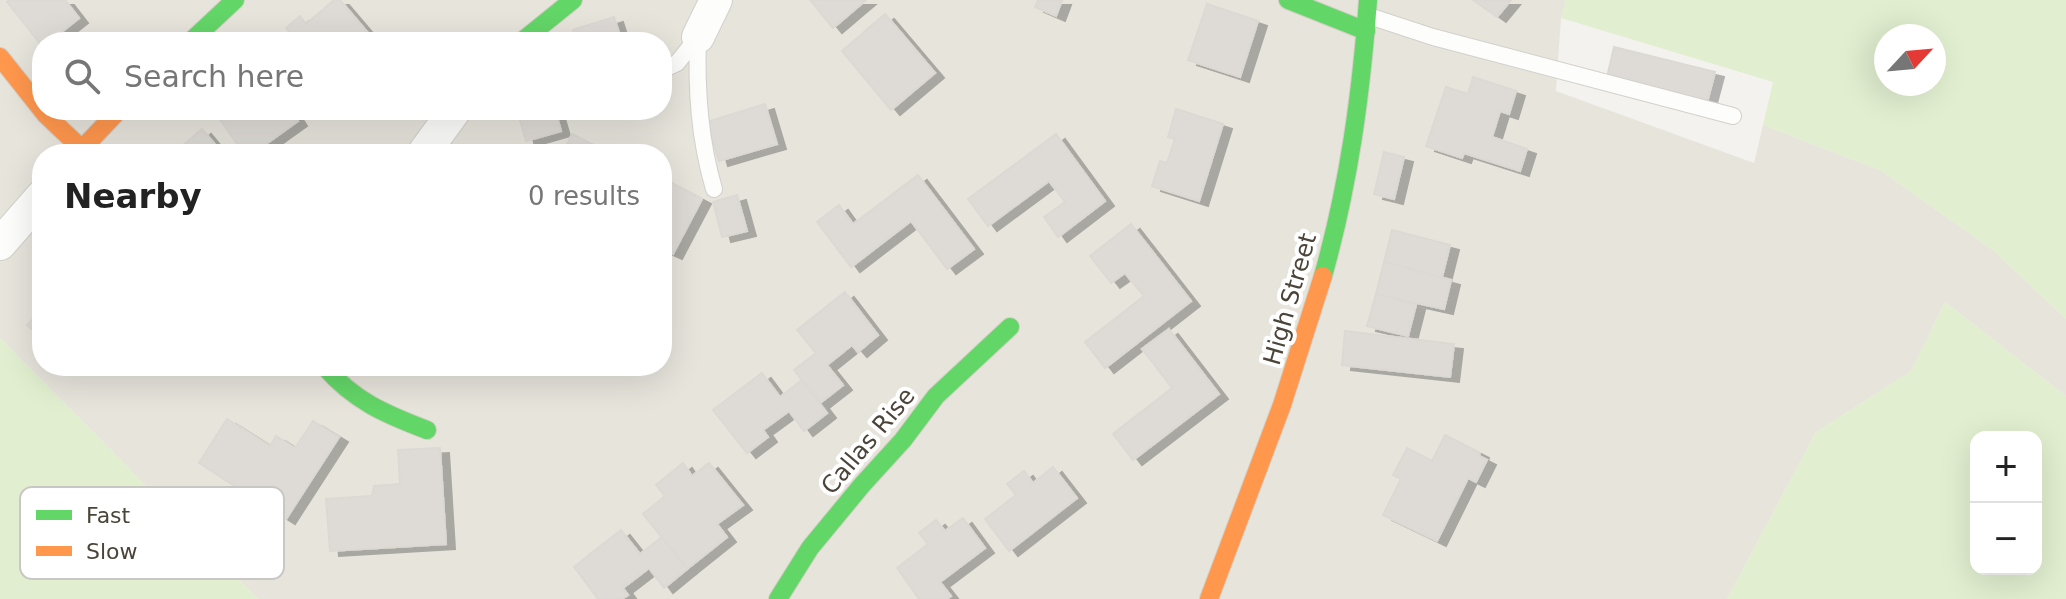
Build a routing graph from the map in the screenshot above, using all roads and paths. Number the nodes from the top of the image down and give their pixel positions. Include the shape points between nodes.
1 (235, 0) edge
2 (573, 0) edge
3 (716, 0) edge
4 (1288, 0) edge
5 (1367, 15) edge
6 (201, 32) edge
7 (533, 32) edge
8 (698, 37) junction
9 (0, 57) edge
10 (672, 65) edge
11 (32, 97) edge
12 (1733, 116) dead end
13 (51, 120) edge
14 (110, 120) edge
15 (448, 120) edge
16 (73, 144) edge
17 (87, 144) edge
18 (430, 144) edge
19 (714, 189) dead end
20 (32, 207) edge
21 (0, 244) edge
22 (1010, 327) dead end
23 (333, 376) edge
24 (427, 430) dead end
25 (778, 599) edge
26 (1209, 599) edge

1 - 6 street
2 - 7 street
3 - 8 street
4 - 5 street
5 - 12 lane
5 - 26 street, High Street via 1358,115 1342,204 1304,343
8 - 10 lane
8 - 19 lane via 700,130
9 - 11 street
13 - 16 street
14 - 17 street
15 - 18 street
20 - 21 street
22 - 25 street, Callas Rise via 936,396 810,548
23 - 24 street via 362,402

